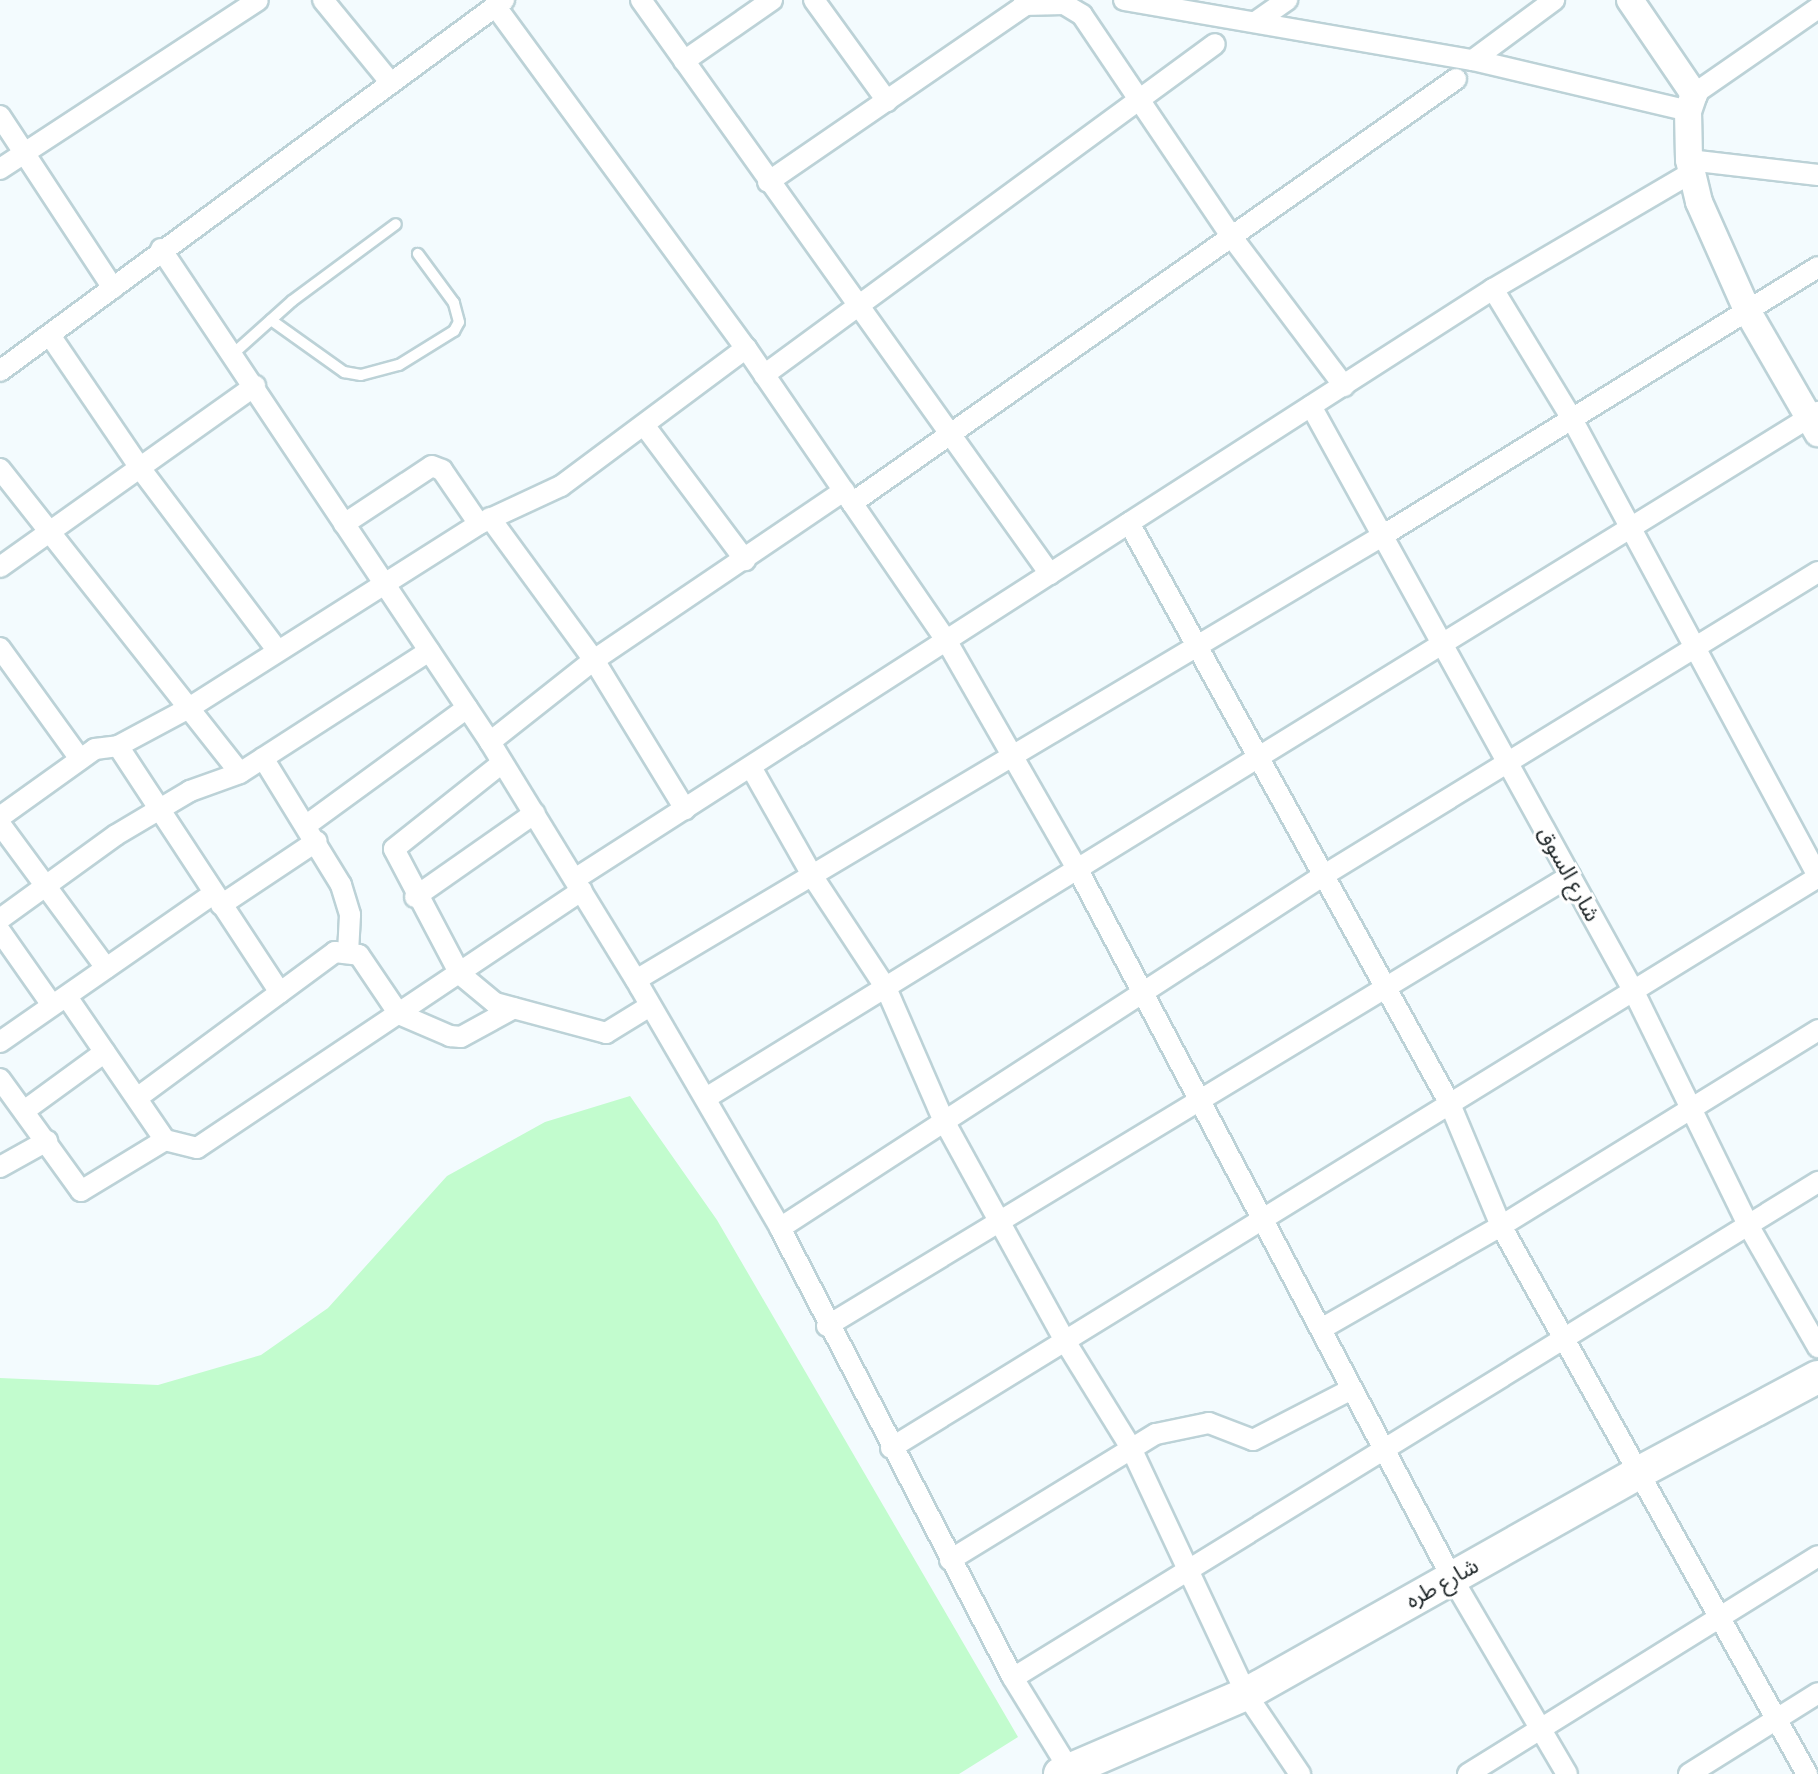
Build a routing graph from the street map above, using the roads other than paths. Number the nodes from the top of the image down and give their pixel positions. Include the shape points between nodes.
1 (258, 0) edge
2 (323, 0) edge
3 (641, 0) edge
4 (772, 0) edge
5 (814, 0) edge
6 (1124, 0) edge
7 (1287, 0) edge
8 (1554, 0) edge
9 (1630, 0) edge
10 (1812, 0) edge
11 (500, 3) edge
12 (1028, 3) edge
13 (1818, 8) edge
14 (1257, 21) junction
15 (1215, 44) dead end
16 (1473, 60) junction
17 (684, 61) junction
18 (1456, 79) dead end
19 (391, 83) junction
20 (887, 101) junction
21 (1137, 101) junction
22 (1691, 102) junction
23 (0, 116) edge
24 (25, 152) junction
25 (1690, 167) junction
26 (0, 169) edge
27 (1818, 175) edge
28 (768, 182) junction
29 (396, 224) dead end
30 (1231, 236) junction
31 (161, 249) junction
32 (418, 254) dead end
33 (1818, 267) edge
34 (113, 288) junction
35 (1493, 289) junction
36 (856, 305) junction
37 (1748, 312) junction
38 (271, 320) junction
39 (51, 337) junction
40 (746, 348) junction
41 (234, 353) junction
42 (0, 371) edge
43 (764, 375) junction
44 (255, 386) junction
45 (1344, 386) junction
46 (1311, 406) junction
47 (1572, 419) junction
48 (1815, 421) edge
49 (644, 425) junction
50 (949, 433) junction
51 (140, 468) junction
52 (0, 469) edge
53 (848, 497) junction
54 (484, 521) junction
55 (1129, 523) junction
56 (344, 524) junction
57 (1632, 528) junction
58 (49, 532) junction
59 (1382, 536) junction
60 (745, 560) junction
61 (0, 567) edge
62 (1818, 572) edge
63 (1050, 574) junction
64 (383, 582) junction
65 (946, 640) junction
66 (1440, 644) junction
67 (1196, 645) junction
68 (0, 648) edge
69 (1698, 649) junction
70 (278, 651) junction
71 (429, 651) junction
72 (594, 660) junction
73 (189, 708) junction
74 (467, 708) junction
75 (490, 742) junction
76 (118, 746) junction
77 (1011, 755) junction
78 (263, 758) junction
79 (80, 759) junction
80 (1256, 760) junction
81 (502, 763) junction
82 (1508, 765) junction
83 (752, 769) junction
84 (240, 773) junction
85 (685, 809) junction
86 (158, 811) junction
87 (535, 813) junction
88 (0, 817) edge
89 (0, 824) edge
90 (312, 833) junction
91 (1079, 872) junction
92 (1570, 876) junction
93 (813, 877) junction
94 (1321, 877) junction
95 (1818, 877) edge
96 (578, 884) junction
97 (48, 886) junction
98 (415, 897) junction
99 (217, 899) junction
100 (0, 919) edge
101 (0, 931) edge
102 (348, 950) junction
103 (106, 968) junction
104 (460, 974) junction
105 (636, 980) junction
106 (886, 988) junction
107 (1387, 989) junction
108 (1142, 990) junction
109 (1633, 990) junction
110 (280, 993) junction
111 (60, 1001) junction
112 (650, 1006) junction
113 (514, 1008) junction
114 (399, 1014) junction
115 (1818, 1030) edge
116 (0, 1042) edge
117 (105, 1052) junction
118 (0, 1079) edge
119 (137, 1098) junction
120 (706, 1098) junction
121 (1199, 1103) junction
122 (1450, 1104) junction
123 (1690, 1110) junction
124 (24, 1111) junction
125 (943, 1119) junction
126 (165, 1140) junction
127 (47, 1141) junction
128 (0, 1167) edge
129 (1818, 1182) edge
130 (1260, 1222) junction
131 (1000, 1225) junction
132 (1748, 1225) junction
133 (1501, 1226) junction
134 (780, 1228) junction
135 (827, 1326) junction
136 (1321, 1329) junction
137 (1566, 1339) junction
138 (1065, 1341) junction
139 (1818, 1347) edge
140 (1818, 1377) edge
141 (1352, 1389) junction
142 (891, 1448) junction
143 (1131, 1448) junction
144 (1386, 1452) junction
145 (1636, 1474) junction
146 (1818, 1556) edge
147 (950, 1560) junction
148 (1190, 1569) junction
149 (1452, 1578) junction
150 (1721, 1615) junction
151 (1013, 1678) junction
152 (1818, 1693) edge
153 (1246, 1694) junction
154 (1778, 1719) junction
155 (1541, 1730) junction
156 (1064, 1772) edge
157 (1300, 1774) edge
158 (1468, 1774) edge
159 (1567, 1774) edge
160 (1689, 1774) edge
161 (1807, 1774) edge

1 - 24 street
2 - 19 street
3 - 17 street
4 - 17 street
5 - 20 street
6 - 14 street
7 - 14 street
8 - 16 street
9 - 22 street
10 - 13 street
11 - 19 street
11 - 40 street
12 - 20 street
12 - 21 street via 1074,8
13 - 22 street
14 - 16 street
15 - 21 street
16 - 22 street
17 - 28 street
18 - 30 street
19 - 31 street
20 - 28 street
21 - 30 street
21 - 36 street
22 - 25 street
23 - 24 street
24 - 26 street
24 - 34 street
25 - 27 street
25 - 35 street
25 - 37 street
28 - 36 street
29 - 38 lane
30 - 45 street
30 - 50 street
31 - 34 street
31 - 41 street
32 - 38 lane via 454,303 459,322 454,331 399,365 361,375 344,372
33 - 37 street
34 - 39 street
35 - 45 street
35 - 47 street
36 - 43 street
36 - 50 street
37 - 47 street
37 - 48 street
38 - 41 lane
39 - 42 street
39 - 51 street
40 - 43 street
40 - 49 street
41 - 44 street
43 - 53 street
44 - 51 street
44 - 56 street
45 - 46 street
46 - 55 street
46 - 59 street, شارع السوق
47 - 57 street
47 - 59 street
48 - 57 street
49 - 54 street via 561,486
49 - 60 street
50 - 53 street
50 - 63 street
51 - 58 street
51 - 70 street
52 - 58 street
53 - 60 street
53 - 65 street
54 - 56 street via 442,470 432,466
54 - 64 street
54 - 72 street
55 - 63 street
55 - 67 street
56 - 64 street
57 - 66 street
57 - 69 street
58 - 61 street
58 - 73 street
59 - 66 street, شارع السوق
59 - 67 street
60 - 72 street
62 - 69 street
63 - 65 street
64 - 70 street
64 - 71 street
65 - 77 street
65 - 83 street
66 - 80 street
66 - 82 street, شارع السوق
67 - 77 street
67 - 80 street
68 - 79 street
69 - 82 street
69 - 95 street
70 - 73 street
71 - 74 street
71 - 78 street
72 - 75 street
72 - 85 street
73 - 76 street
73 - 84 street
74 - 75 street
74 - 90 street
75 - 81 street
76 - 79 street via 95,749
76 - 86 street
77 - 91 street
77 - 93 street
78 - 84 street
78 - 90 street
79 - 88 street
80 - 91 street
80 - 94 street
81 - 87 street
81 - 98 street via 398,842 394,849
82 - 92 street, شارع السوق
82 - 94 street
83 - 85 street
83 - 93 street
84 - 86 street via 190,791
85 - 96 street
86 - 97 street
86 - 99 street
87 - 96 street
87 - 98 street
89 - 97 street
90 - 99 street
90 - 102 street via 350,915
91 - 106 street
91 - 108 street
92 - 107 street
92 - 109 street, شارع السوق
93 - 105 street
93 - 106 street
94 - 107 street
94 - 108 street
95 - 109 street
96 - 104 street
96 - 105 street
97 - 100 street
97 - 103 street
98 - 104 street
99 - 103 street
99 - 110 street
101 - 111 street
102 - 110 street via 335,952
102 - 114 street via 359,955
103 - 111 street
104 - 113 street via 481,997
104 - 114 street
105 - 112 street
106 - 120 street
106 - 125 street
107 - 121 street
107 - 122 street
108 - 121 street
108 - 125 street
109 - 122 street
109 - 123 street, شارع السوق
110 - 119 street
111 - 116 street
111 - 117 street
112 - 113 street via 606,1033
112 - 120 street
113 - 114 street via 461,1037
114 - 126 street via 197,1148
115 - 123 street
117 - 119 street
117 - 124 street
118 - 124 street
119 - 126 street
120 - 134 street
121 - 130 street
121 - 131 street
122 - 130 street
122 - 133 street
123 - 132 street, شارع السوق
123 - 133 street
124 - 127 street
125 - 131 street
125 - 134 street
126 - 127 street via 81,1191
127 - 128 street
129 - 132 street
130 - 136 street
130 - 138 street
131 - 135 street
131 - 138 street
132 - 137 street
132 - 139 street, شارع السوق
133 - 136 street
133 - 137 street
134 - 135 street
135 - 142 street
136 - 141 street
137 - 144 street
137 - 145 street
138 - 142 street
138 - 143 street
140 - 145 main road, شارع طره
141 - 143 street via 1253,1440 1199,1422
141 - 144 street
142 - 147 street
143 - 147 street
143 - 148 street
144 - 148 street
144 - 149 street
145 - 149 main road, شارع طره
145 - 150 street
146 - 150 street
147 - 151 street
148 - 151 street
148 - 153 street
149 - 153 main road, شارع طره
149 - 155 street
150 - 154 street
150 - 155 street
151 - 156 street
152 - 154 street
153 - 156 main road, شارع طره
153 - 157 street
154 - 160 street
154 - 161 street
155 - 158 street
155 - 159 street

